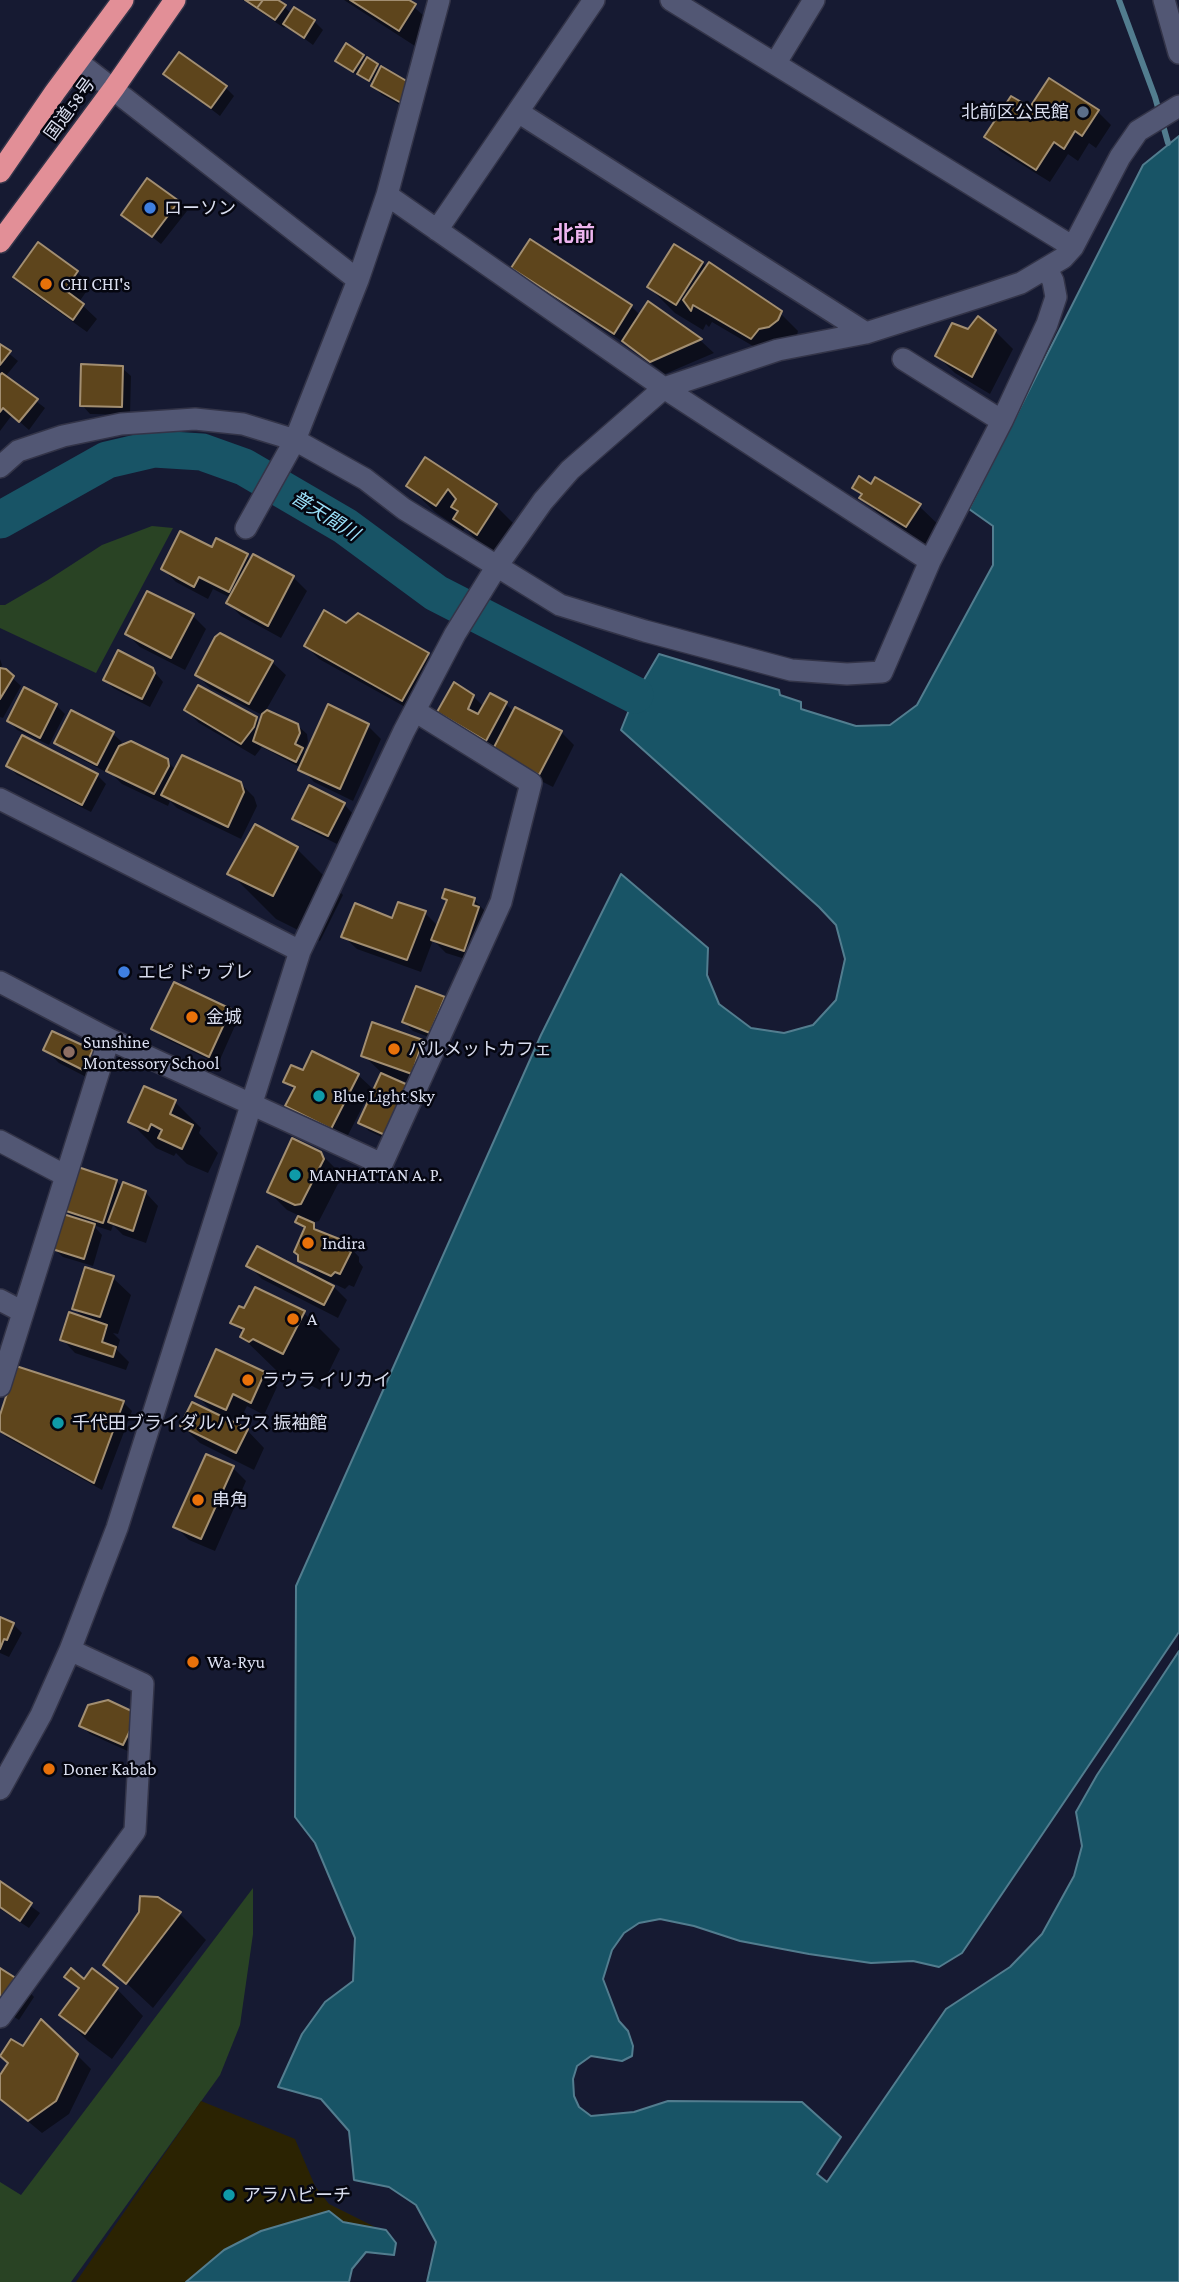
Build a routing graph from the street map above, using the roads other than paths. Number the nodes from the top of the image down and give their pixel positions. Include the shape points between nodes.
1 (123, 0) edge
2 (175, 0) edge
3 (439, 0) edge
4 (594, 0) edge
5 (671, 0) edge
6 (814, 0) edge
7 (1164, 0) edge
8 (1179, 53) edge
9 (78, 61) junction
10 (775, 64) junction
11 (114, 88) junction
12 (1179, 106) edge
13 (518, 112) junction
14 (0, 173) edge
15 (387, 195) junction
16 (436, 230) junction
17 (0, 242) edge
18 (1073, 247) junction
19 (1047, 269) junction
20 (358, 280) junction
21 (866, 333) junction
22 (903, 359) dead end
23 (664, 388) junction
24 (1002, 421) junction
25 (291, 447) junction
26 (0, 467) edge
27 (246, 528) dead end
28 (930, 561) junction
29 (494, 571) junction
30 (415, 711) junction
31 (0, 799) edge
32 (299, 951) junction
33 (0, 982) edge
34 (109, 1039) junction
35 (252, 1103) junction
36 (0, 1141) edge
37 (66, 1176) junction
38 (0, 1300) edge
39 (23, 1312) junction
40 (0, 1387) edge
41 (70, 1650) junction
42 (0, 1789) edge
43 (0, 2017) edge

1 - 9 highway, 国道58号
2 - 11 highway, 国道58号
3 - 15 street
4 - 13 street
5 - 10 street
6 - 10 street
7 - 8 street
9 - 11 street
9 - 14 highway, 国道58号
10 - 18 street
11 - 17 highway, 国道58号
11 - 20 street
12 - 18 street via 1139,131
13 - 16 street
13 - 21 street
15 - 16 street
15 - 20 street
16 - 23 street
18 - 19 street
19 - 21 street via 1008,287
19 - 24 street via 1056,298
20 - 25 street
21 - 23 street via 778,350
22 - 24 street
23 - 28 street
23 - 29 street via 570,470
24 - 28 street
25 - 26 street via 243,424 195,419 121,424 18,451
25 - 27 street
25 - 29 street via 365,479
28 - 29 street via 882,672 847,674 790,670 645,631 560,605
29 - 30 street
30 - 32 street
30 - 35 street via 531,783 501,902 382,1164
31 - 32 street
32 - 35 street
33 - 34 street
34 - 35 street
34 - 37 street
35 - 41 street via 117,1528
36 - 37 street
37 - 39 street
38 - 39 street
39 - 40 street
41 - 42 street
41 - 43 street via 143,1684 135,1831

